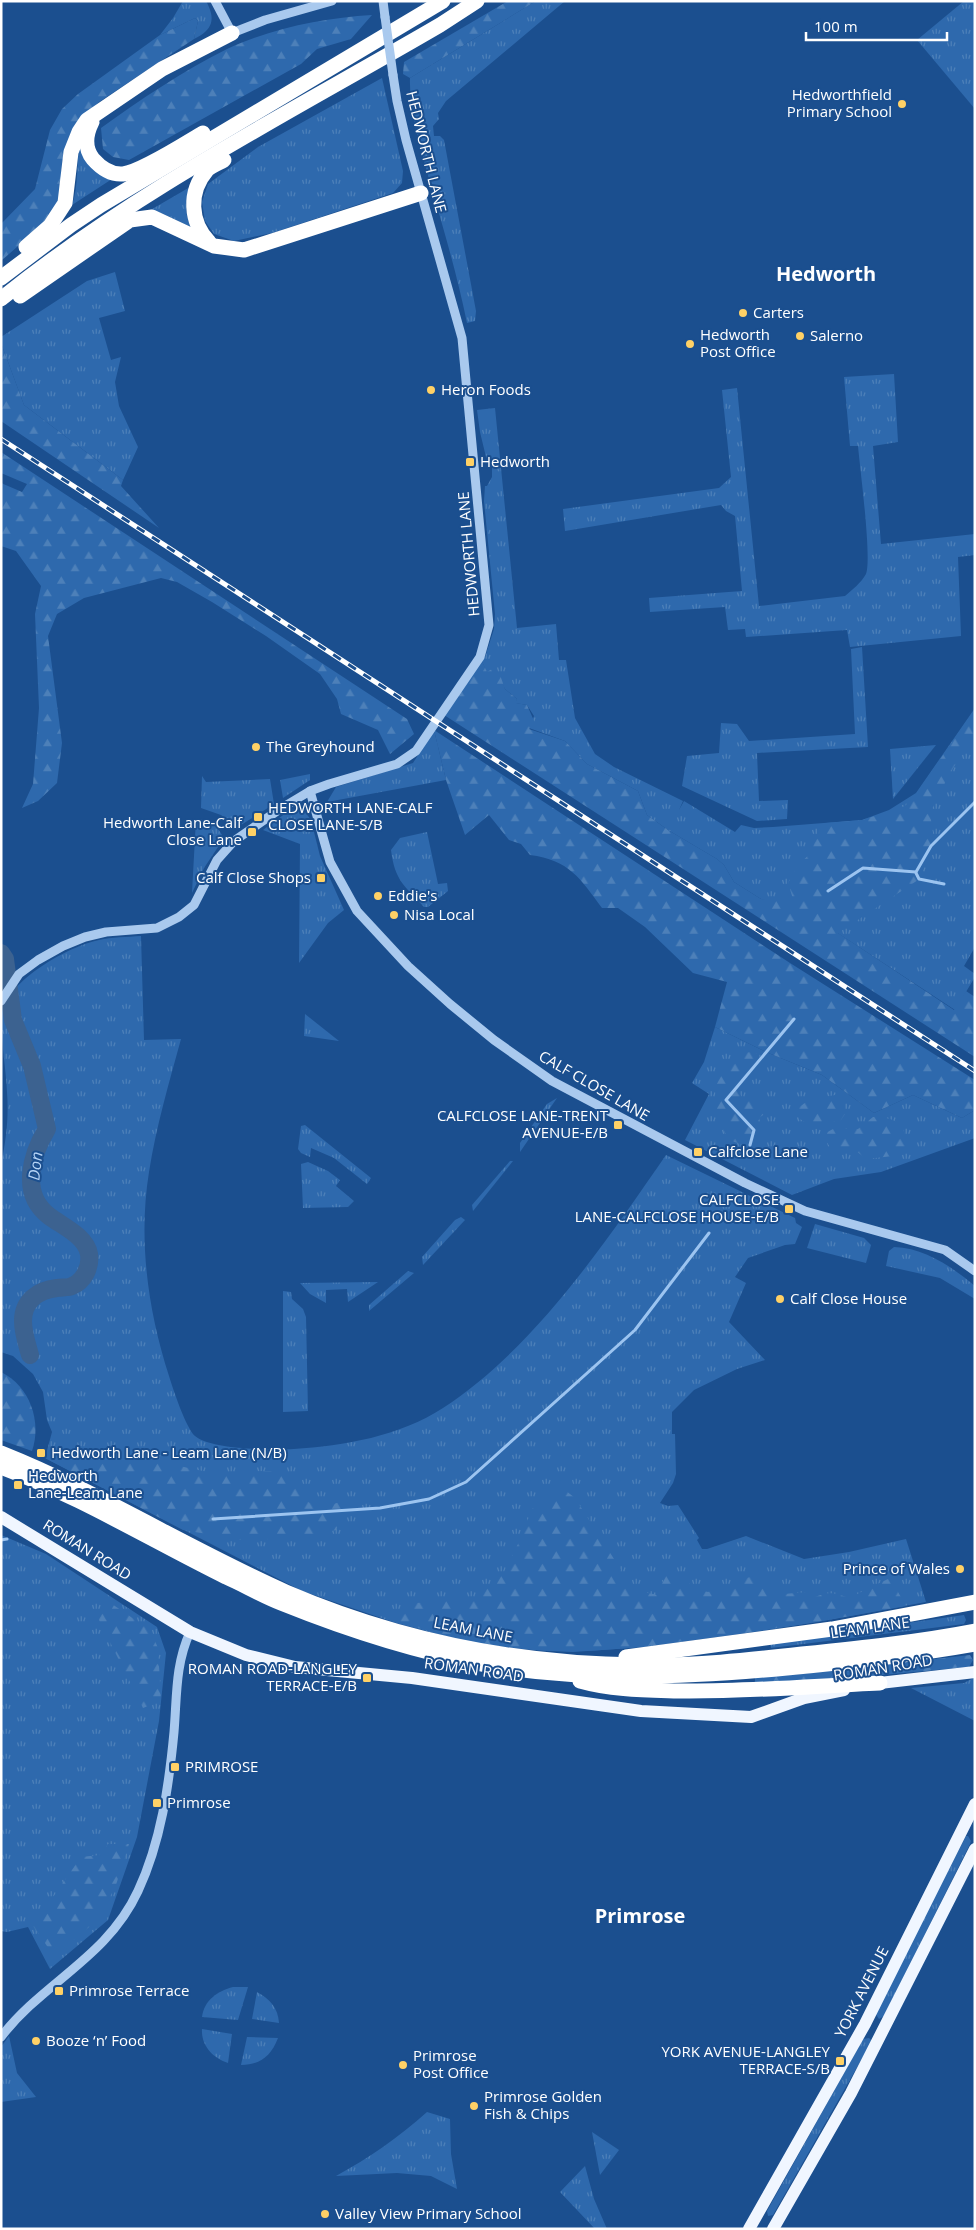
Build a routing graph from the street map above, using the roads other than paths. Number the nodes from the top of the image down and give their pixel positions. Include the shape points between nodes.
1 (215, 1) edge
2 (332, 1) edge
3 (383, 1) edge
4 (443, 1) edge
5 (477, 1) edge
6 (232, 33) junction
7 (334, 87) junction
8 (98, 112) junction
9 (246, 120) junction
10 (421, 193) junction
11 (214, 246) junction
12 (1, 266) edge
13 (1, 278) edge
14 (1, 299) edge
15 (1, 306) edge
16 (310, 791) junction
17 (1, 1001) edge
18 (975, 1271) edge
19 (1, 1453) edge
20 (1, 1467) edge
21 (52, 1481) junction
22 (1, 1517) edge
23 (975, 1602) edge
24 (190, 1632) junction
25 (970, 1638) edge
26 (585, 1663) junction
27 (975, 1672) edge
28 (554, 1673) junction
29 (880, 1683) junction
30 (975, 1804) edge
31 (969, 1830) edge
32 (975, 1849) edge
33 (865, 2024) junction
34 (883, 2033) junction
35 (1, 2037) edge
36 (756, 2217) junction
37 (774, 2228) edge
38 (749, 2229) edge

1 - 6 street
2 - 6 street
3 - 10 street, HEDWORTH LANE, bridge via 399,111
4 - 9 highway
5 - 7 highway
6 - 8 highway via 162,69
7 - 11 highway via 207,170 194,193 195,221
7 - 14 highway via 135,202
8 - 9 highway via 89,128 87,147 100,166 111,173 123,174 221,124
8 - 12 highway via 87,120 71,152 65,202 58,215 39,236
9 - 13 highway via 101,205
10 - 11 highway via 244,250
10 - 16 street, HEDWORTH LANE via 462,338 489,625 480,657 416,751 397,764
11 - 15 highway via 152,217 130,220
16 - 17 street, HEDWORTH LANE via 224,849 198,899 179,918 157,928 85,937 38,960 19,974
16 - 18 street, CALF CLOSE LANE via 330,862 357,912 414,972 494,1040 552,1081 745,1183 805,1211 945,1250
19 - 21 highway, LEAM LANE
20 - 21 highway, LEAM LANE
21 - 26 highway, LEAM LANE via 278,1588 344,1614 436,1642 531,1658
21 - 28 highway, LEAM LANE via 278,1602 340,1626 430,1653
22 - 24 main road, ROMAN ROAD
23 - 26 highway via 832,1629
24 - 29 main road, ROMAN ROAD via 246,1655 295,1667 412,1678 641,1711 751,1717 804,1698
24 - 35 street via 178,1665 173,1748 163,1806 138,1891 116,1927 93,1953 25,2011
25 - 26 highway, LEAM LANE via 727,1661 640,1665
25 - 28 highway, LEAM LANE via 826,1664 721,1674 637,1677
27 - 29 main road, ROMAN ROAD
28 - 29 highway via 598,1686 657,1691 731,1692
30 - 31 main road, YORK AVENUE
31 - 33 main road, YORK AVENUE
32 - 34 main road
33 - 34 main road
33 - 36 main road, YORK AVENUE
34 - 37 main road
36 - 37 main road
36 - 38 main road, YORK AVENUE

